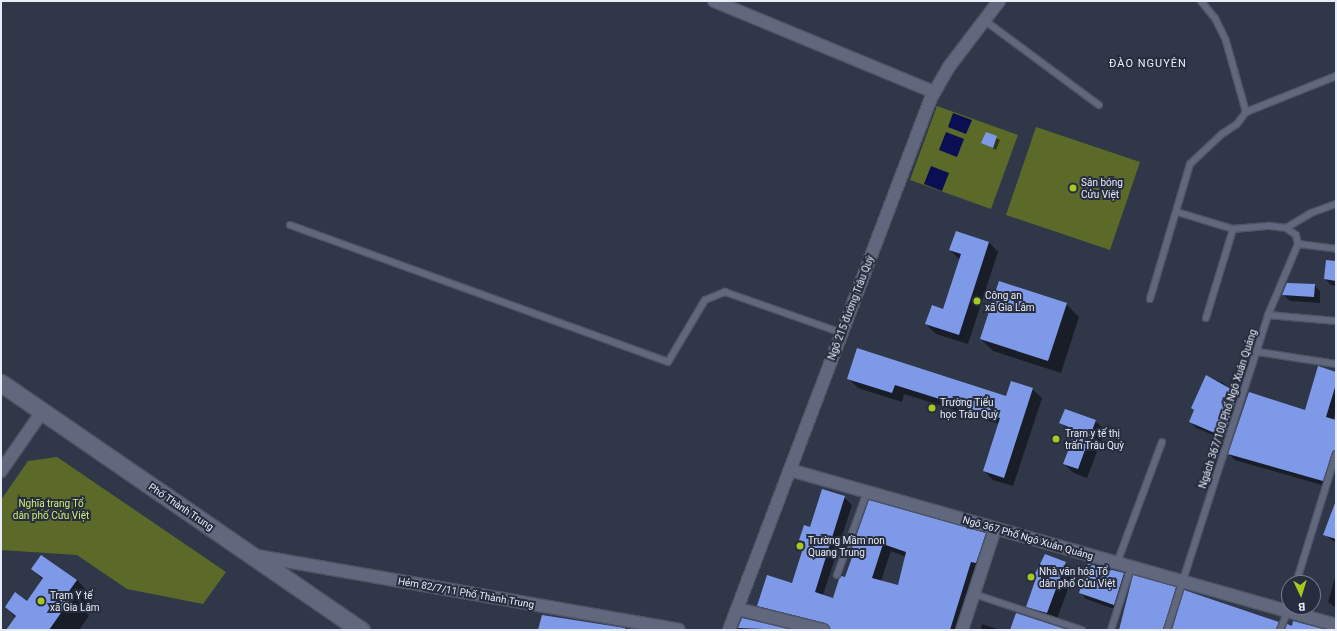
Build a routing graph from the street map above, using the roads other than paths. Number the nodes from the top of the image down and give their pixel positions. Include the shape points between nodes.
1 (714, 1) edge
2 (999, 1) edge
3 (1201, 1) edge
4 (984, 20) junction
5 (1336, 76) edge
6 (934, 92) junction
7 (1099, 105) dead end
8 (1246, 112) junction
9 (1336, 204) edge
10 (1177, 212) junction
11 (290, 225) dead end
12 (1286, 228) junction
13 (1233, 229) junction
14 (1298, 244) junction
15 (1336, 249) edge
16 (1150, 299) dead end
17 (1268, 315) junction
18 (1206, 318) dead end
19 (1336, 321) edge
20 (842, 333) junction
21 (1258, 352) junction
22 (1336, 364) edge
23 (1, 384) edge
24 (42, 412) junction
25 (1162, 442) dead end
26 (1336, 454) edge
27 (790, 470) junction
28 (1, 471) edge
29 (867, 492) junction
30 (995, 528) junction
31 (253, 556) junction
32 (1117, 563) junction
33 (1131, 567) junction
34 (837, 575) dead end
35 (1298, 575) edge
36 (1184, 582) junction
37 (974, 594) junction
38 (1281, 607) edge
39 (738, 609) junction
40 (1286, 615) edge
41 (1306, 615) edge
42 (1336, 625) edge
43 (362, 630) edge
44 (679, 630) edge
45 (729, 630) edge
46 (823, 630) edge
47 (962, 630) edge
48 (1082, 630) edge
49 (1111, 630) edge
50 (1167, 630) edge
51 (1280, 630) edge

1 - 6 street
2 - 4 street, Ngõ 215 đường Trâu Quỳ
3 - 8 lane via 1215,18 1226,40
4 - 6 street, Ngõ 215 đường Trâu Quỳ via 948,68
4 - 7 lane
5 - 8 lane
6 - 20 street, Ngõ 215 đường Trâu Quỳ
8 - 10 lane via 1237,124 1222,134 1190,164 1183,181
9 - 12 lane via 1310,213
10 - 13 lane
10 - 16 lane
11 - 20 lane via 668,362 705,300 725,292
12 - 13 lane via 1270,226
12 - 14 lane via 1296,234
13 - 18 lane
14 - 15 lane
14 - 17 lane, Ngách 367/100 Phố Ngô Xuân Quảng
17 - 19 lane
17 - 21 lane, Ngách 367/100 Phố Ngô Xuân Quảng
20 - 27 street, Ngõ 215 đường Trâu Quỳ
21 - 22 lane
21 - 36 lane, Ngách 367/100 Phố Ngô Xuân Quảng
23 - 24 main road, Phố Thành Trung
24 - 28 street
24 - 31 main road, Phố Thành Trung
25 - 32 lane
26 - 35 lane
27 - 29 street, Ngõ 367 Phố Ngô Xuân Quảng
27 - 39 street, Ngõ 215 đường Trâu Quỳ
29 - 30 street, Ngõ 367 Phố Ngô Xuân Quảng
29 - 34 lane
30 - 32 street, Ngõ 367 Phố Ngô Xuân Quảng
30 - 37 street
31 - 43 main road, Phố Thành Trung
31 - 44 street, Hẻm 82/7/11 Phố Thành Trung
32 - 33 street, Ngõ 367 Phố Ngô Xuân Quảng
33 - 36 street, Ngõ 367 Phố Ngô Xuân Quảng
33 - 49 lane
36 - 38 street, Ngõ 367 Phố Ngô Xuân Quảng
36 - 50 lane, Ngách 367/100 Phố Ngô Xuân Quảng
37 - 47 street
37 - 48 lane
39 - 45 street, Ngõ 215 đường Trâu Quỳ
39 - 46 street
40 - 51 lane
41 - 42 street, Ngõ 367 Phố Ngô Xuân Quảng

